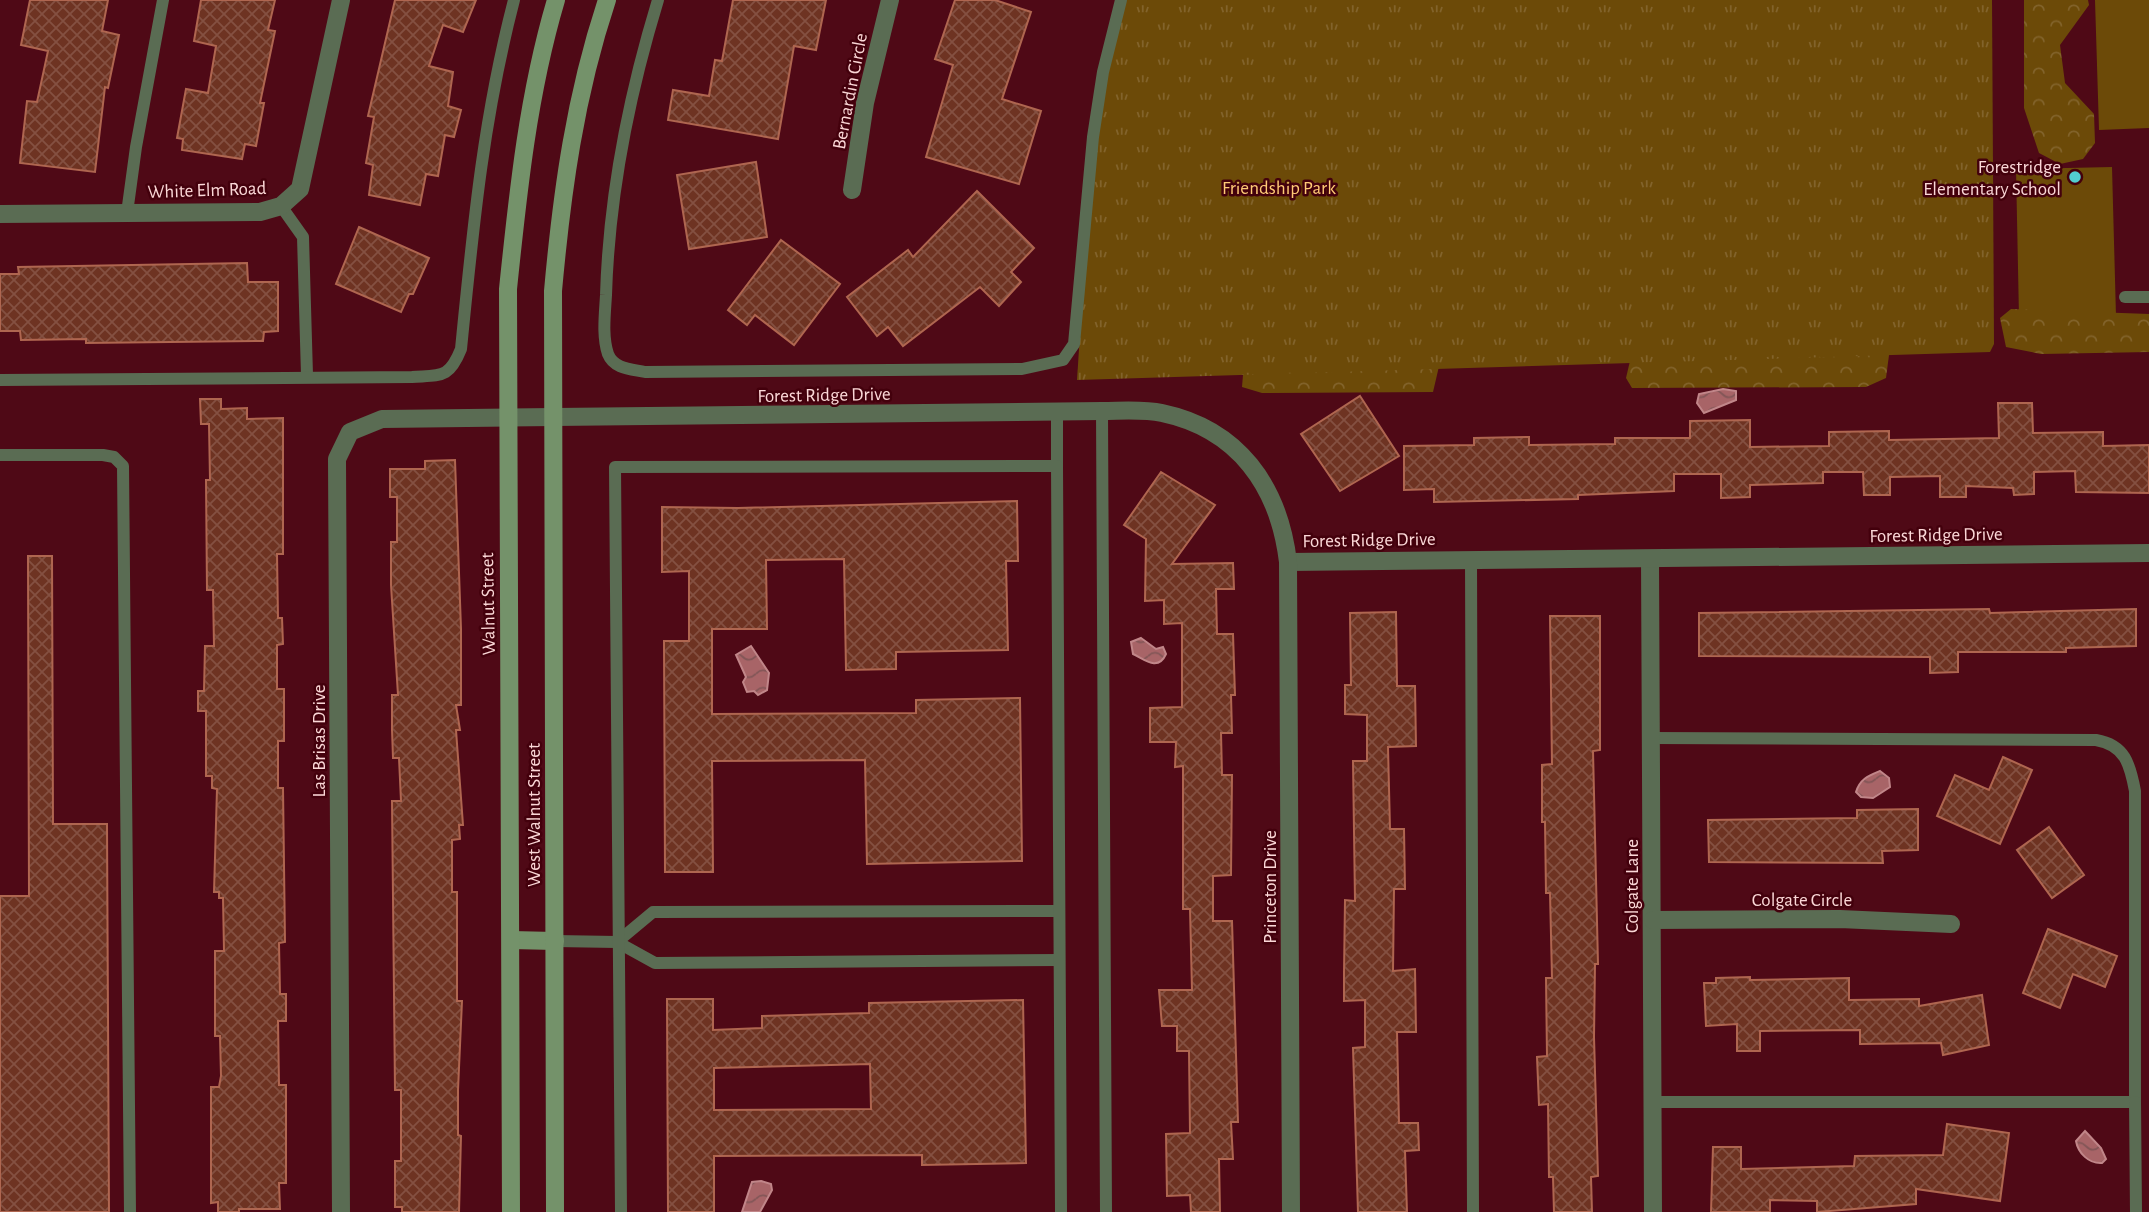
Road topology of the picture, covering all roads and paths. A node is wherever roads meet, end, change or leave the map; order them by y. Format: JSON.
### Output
{"nodes":[{"id":1,"x":163,"y":0,"type":"edge"},
{"id":2,"x":341,"y":0,"type":"edge"},
{"id":3,"x":514,"y":0,"type":"edge"},
{"id":4,"x":556,"y":0,"type":"edge"},
{"id":5,"x":607,"y":0,"type":"edge"},
{"id":6,"x":658,"y":0,"type":"edge"},
{"id":7,"x":890,"y":0,"type":"edge"},
{"id":8,"x":1121,"y":0,"type":"edge"},
{"id":9,"x":852,"y":190,"type":"dead end"},
{"id":10,"x":281,"y":206,"type":"junction"},
{"id":11,"x":0,"y":214,"type":"edge"},
{"id":12,"x":127,"y":214,"type":"junction"},
{"id":13,"x":2124,"y":297,"type":"dead end"},
{"id":14,"x":2149,"y":297,"type":"edge"},
{"id":15,"x":307,"y":375,"type":"junction"},
{"id":16,"x":0,"y":380,"type":"edge"},
{"id":17,"x":1057,"y":411,"type":"junction"},
{"id":18,"x":1102,"y":411,"type":"junction"},
{"id":19,"x":553,"y":418,"type":"junction"},
{"id":20,"x":506,"y":419,"type":"junction"},
{"id":21,"x":0,"y":455,"type":"edge"},
{"id":22,"x":1057,"y":466,"type":"junction"},
{"id":23,"x":2149,"y":553,"type":"edge"},
{"id":24,"x":1471,"y":558,"type":"junction"},
{"id":25,"x":1650,"y":559,"type":"junction"},
{"id":26,"x":1288,"y":562,"type":"junction"},
{"id":27,"x":1651,"y":738,"type":"junction"},
{"id":28,"x":1058,"y":911,"type":"junction"},
{"id":29,"x":1653,"y":920,"type":"junction"},
{"id":30,"x":1951,"y":924,"type":"dead end"},
{"id":31,"x":511,"y":940,"type":"junction"},
{"id":32,"x":555,"y":941,"type":"junction"},
{"id":33,"x":617,"y":942,"type":"junction"},
{"id":34,"x":1059,"y":960,"type":"junction"},
{"id":35,"x":1652,"y":1102,"type":"junction"},
{"id":36,"x":2135,"y":1102,"type":"junction"},
{"id":37,"x":130,"y":1212,"type":"edge"},
{"id":38,"x":341,"y":1212,"type":"edge"},
{"id":39,"x":511,"y":1212,"type":"edge"},
{"id":40,"x":555,"y":1212,"type":"edge"},
{"id":41,"x":621,"y":1212,"type":"edge"},
{"id":42,"x":1061,"y":1212,"type":"edge"},
{"id":43,"x":1106,"y":1212,"type":"edge"},
{"id":44,"x":1291,"y":1212,"type":"edge"},
{"id":45,"x":1473,"y":1212,"type":"edge"},
{"id":46,"x":1653,"y":1212,"type":"edge"},
{"id":47,"x":2136,"y":1212,"type":"edge"}],
"edges":[{"from":1,"to":12,"type":"lane"},
{"from":2,"to":10,"type":"street","name":"White Elm Road"},
{"from":3,"to":15,"type":"lane"},
{"from":4,"to":20,"type":"main road","name":"Walnut Street"},
{"from":5,"to":19,"type":"main road"},
{"from":6,"to":8,"type":"lane"},
{"from":7,"to":9,"type":"street","name":"Bernardin Circle"},
{"from":10,"to":12,"type":"street","name":"White Elm Road"},
{"from":10,"to":15,"type":"lane"},
{"from":11,"to":12,"type":"street","name":"White Elm Road"},
{"from":13,"to":14,"type":"lane"},
{"from":15,"to":16,"type":"lane"},
{"from":17,"to":18,"type":"street","name":"Forest Ridge Drive"},
{"from":17,"to":19,"type":"street","name":"Forest Ridge Drive"},
{"from":17,"to":22,"type":"lane"},
{"from":18,"to":26,"type":"street","name":"Forest Ridge Drive"},
{"from":18,"to":43,"type":"lane"},
{"from":19,"to":20,"type":"street","name":"Forest Ridge Drive"},
{"from":19,"to":32,"type":"main road","name":"West Walnut Street"},
{"from":20,"to":31,"type":"main road","name":"Walnut Street"},
{"from":20,"to":38,"type":"street","name":"Las Brisas Drive"},
{"from":21,"to":37,"type":"lane"},
{"from":22,"to":28,"type":"lane"},
{"from":22,"to":33,"type":"lane"},
{"from":23,"to":25,"type":"street","name":"Forest Ridge Drive"},
{"from":24,"to":25,"type":"street","name":"Forest Ridge Drive"},
{"from":24,"to":26,"type":"street","name":"Forest Ridge Drive"},
{"from":24,"to":45,"type":"lane"},
{"from":25,"to":27,"type":"street","name":"Colgate Lane"},
{"from":26,"to":44,"type":"street","name":"Princeton Drive"},
{"from":27,"to":29,"type":"street","name":"Colgate Lane"},
{"from":27,"to":36,"type":"lane"},
{"from":28,"to":33,"type":"lane"},
{"from":28,"to":34,"type":"lane"},
{"from":29,"to":30,"type":"street","name":"Colgate Circle"},
{"from":29,"to":35,"type":"street","name":"Colgate Lane"},
{"from":31,"to":32,"type":"main road"},
{"from":31,"to":39,"type":"main road","name":"Walnut Street"},
{"from":32,"to":33,"type":"lane"},
{"from":32,"to":40,"type":"main road","name":"West Walnut Street"},
{"from":33,"to":34,"type":"lane"},
{"from":33,"to":41,"type":"lane"},
{"from":34,"to":42,"type":"lane"},
{"from":35,"to":36,"type":"lane"},
{"from":35,"to":46,"type":"street","name":"Colgate Lane"},
{"from":36,"to":47,"type":"lane"}]}
